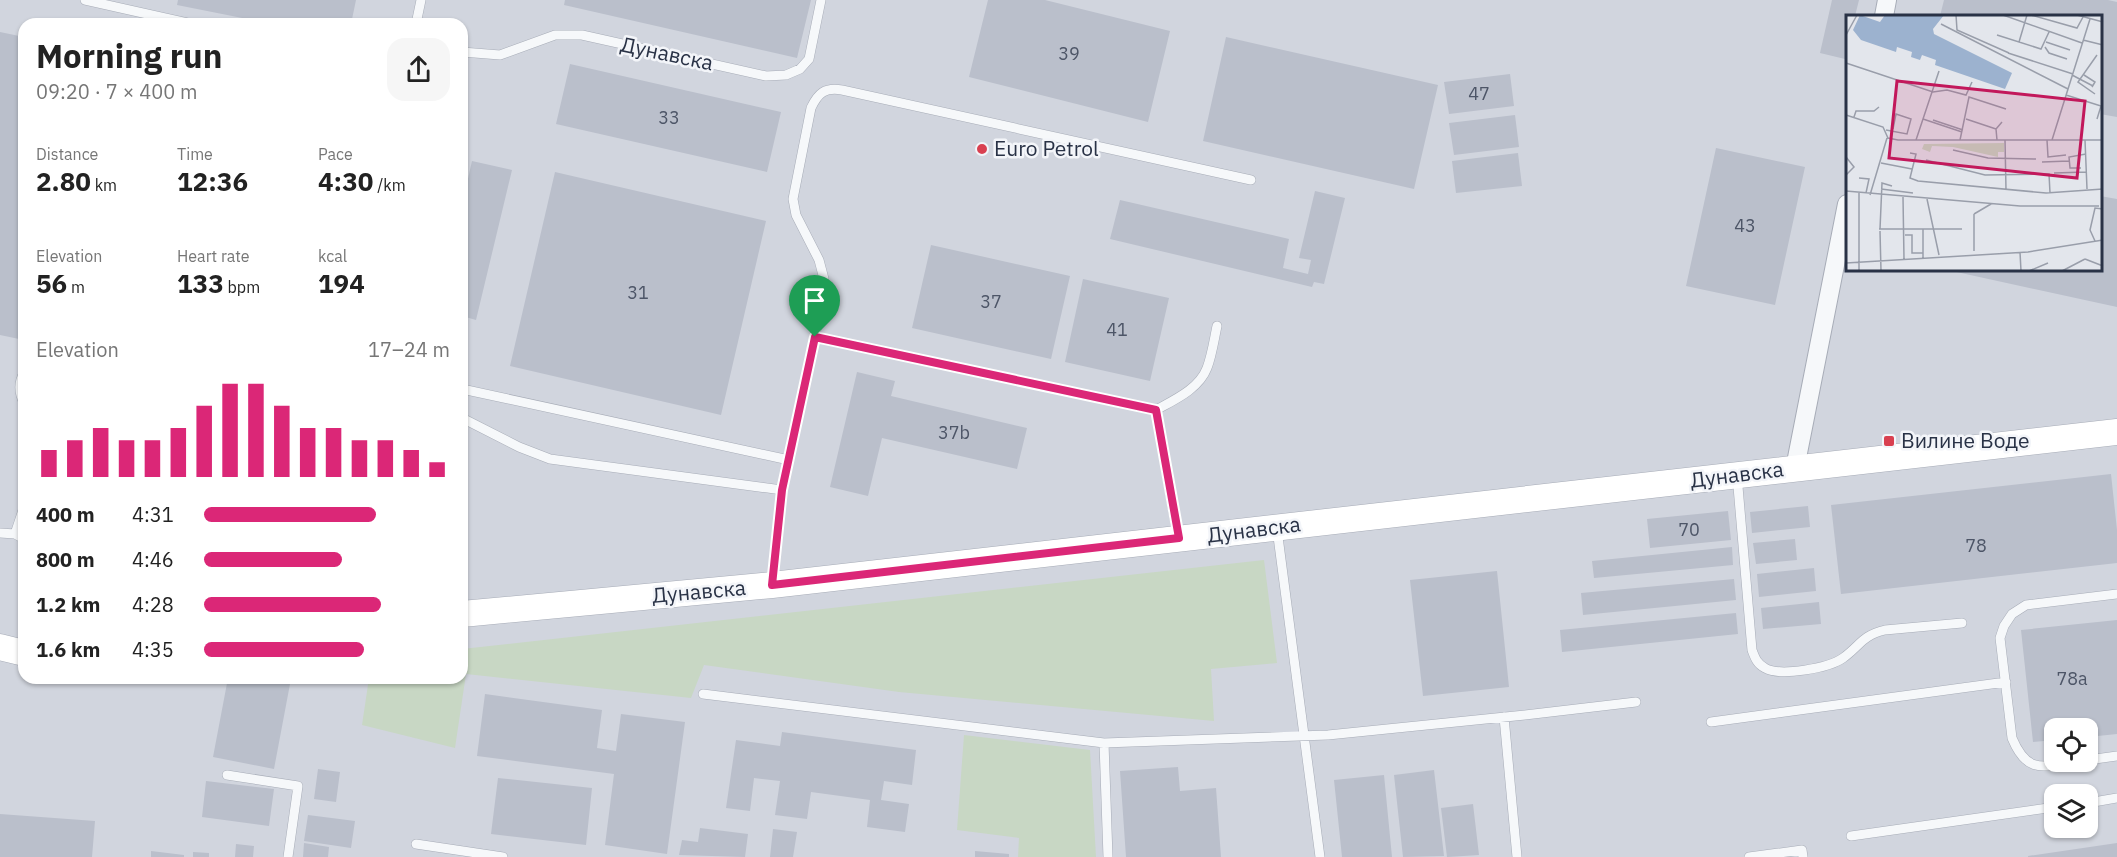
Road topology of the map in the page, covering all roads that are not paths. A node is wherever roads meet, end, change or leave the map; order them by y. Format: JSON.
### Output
{"nodes":[{"id":1,"x":85,"y":0,"type":"edge"},
{"id":2,"x":421,"y":0,"type":"edge"},
{"id":3,"x":821,"y":0,"type":"edge"},
{"id":4,"x":1887,"y":0,"type":"edge"},
{"id":5,"x":1884,"y":15,"type":"edge"},
{"id":6,"x":165,"y":18,"type":"edge"},
{"id":7,"x":417,"y":18,"type":"edge"},
{"id":8,"x":468,"y":52,"type":"edge"},
{"id":9,"x":1251,"y":180,"type":"dead end"},
{"id":10,"x":1846,"y":209,"type":"edge"},
{"id":11,"x":1217,"y":326,"type":"dead end"},
{"id":12,"x":815,"y":337,"type":"junction"},
{"id":13,"x":468,"y":390,"type":"edge"},
{"id":14,"x":1156,"y":410,"type":"junction"},
{"id":15,"x":468,"y":421,"type":"edge"},
{"id":16,"x":2117,"y":432,"type":"edge"},
{"id":17,"x":789,"y":460,"type":"junction"},
{"id":18,"x":1795,"y":468,"type":"junction"},
{"id":19,"x":1737,"y":475,"type":"junction"},
{"id":20,"x":782,"y":490,"type":"junction"},
{"id":21,"x":1277,"y":527,"type":"junction"},
{"id":22,"x":18,"y":528,"type":"edge"},
{"id":23,"x":0,"y":533,"type":"edge"},
{"id":24,"x":15,"y":534,"type":"junction"},
{"id":25,"x":18,"y":536,"type":"edge"},
{"id":26,"x":1179,"y":538,"type":"junction"},
{"id":27,"x":772,"y":585,"type":"junction"},
{"id":28,"x":2117,"y":594,"type":"edge"},
{"id":29,"x":468,"y":613,"type":"edge"},
{"id":30,"x":1962,"y":623,"type":"dead end"},
{"id":31,"x":0,"y":647,"type":"edge"},
{"id":32,"x":18,"y":651,"type":"edge"},
{"id":33,"x":2006,"y":682,"type":"junction"},
{"id":34,"x":703,"y":694,"type":"dead end"},
{"id":35,"x":1636,"y":702,"type":"dead end"},
{"id":36,"x":1504,"y":717,"type":"junction"},
{"id":37,"x":1711,"y":722,"type":"dead end"},
{"id":38,"x":1304,"y":736,"type":"junction"},
{"id":39,"x":1104,"y":743,"type":"junction"},
{"id":40,"x":2117,"y":756,"type":"edge"},
{"id":41,"x":2098,"y":759,"type":"edge"},
{"id":42,"x":2044,"y":766,"type":"edge"},
{"id":43,"x":227,"y":775,"type":"dead end"},
{"id":44,"x":299,"y":775,"type":"dead end"},
{"id":45,"x":298,"y":786,"type":"junction"},
{"id":46,"x":2117,"y":798,"type":"edge"},
{"id":47,"x":2098,"y":801,"type":"edge"},
{"id":48,"x":2044,"y":809,"type":"edge"},
{"id":49,"x":1851,"y":836,"type":"dead end"},
{"id":50,"x":416,"y":844,"type":"dead end"},
{"id":51,"x":288,"y":857,"type":"edge"},
{"id":52,"x":503,"y":857,"type":"edge"},
{"id":53,"x":1108,"y":857,"type":"edge"},
{"id":54,"x":1320,"y":857,"type":"edge"},
{"id":55,"x":1517,"y":857,"type":"edge"},
{"id":56,"x":1749,"y":857,"type":"edge"},
{"id":57,"x":1803,"y":857,"type":"edge"}],
"edges":[{"from":1,"to":6,"type":"lane"},
{"from":2,"to":7,"type":"lane"},
{"from":3,"to":8,"type":"lane","name":"Дунавска"},
{"from":4,"to":5,"type":"street"},
{"from":9,"to":12,"type":"lane"},
{"from":10,"to":18,"type":"street","name":"Дунавска"},
{"from":11,"to":14,"type":"lane"},
{"from":12,"to":14,"type":"lane"},
{"from":12,"to":17,"type":"lane"},
{"from":13,"to":17,"type":"lane"},
{"from":14,"to":26,"type":"lane"},
{"from":15,"to":20,"type":"lane"},
{"from":16,"to":18,"type":"main road","name":"Дунавска"},
{"from":17,"to":20,"type":"lane"},
{"from":18,"to":19,"type":"main road","name":"Дунавска"},
{"from":19,"to":21,"type":"main road","name":"Дунавска"},
{"from":19,"to":30,"type":"lane"},
{"from":20,"to":27,"type":"lane"},
{"from":21,"to":26,"type":"main road","name":"Дунавска"},
{"from":21,"to":38,"type":"lane"},
{"from":22,"to":24,"type":"lane"},
{"from":23,"to":24,"type":"lane"},
{"from":24,"to":25,"type":"lane"},
{"from":26,"to":27,"type":"main road","name":"Дунавска"},
{"from":27,"to":29,"type":"main road","name":"Дунавска"},
{"from":28,"to":33,"type":"lane"},
{"from":31,"to":32,"type":"main road"},
{"from":33,"to":37,"type":"lane"},
{"from":33,"to":42,"type":"lane"},
{"from":34,"to":39,"type":"lane"},
{"from":35,"to":36,"type":"lane"},
{"from":36,"to":38,"type":"lane"},
{"from":36,"to":55,"type":"lane"},
{"from":38,"to":39,"type":"lane"},
{"from":38,"to":54,"type":"lane"},
{"from":39,"to":53,"type":"lane"},
{"from":40,"to":41,"type":"lane"},
{"from":43,"to":45,"type":"lane"},
{"from":44,"to":45,"type":"lane"},
{"from":45,"to":51,"type":"lane"},
{"from":46,"to":47,"type":"lane"},
{"from":48,"to":49,"type":"lane"},
{"from":50,"to":52,"type":"lane"},
{"from":56,"to":57,"type":"lane"}]}
